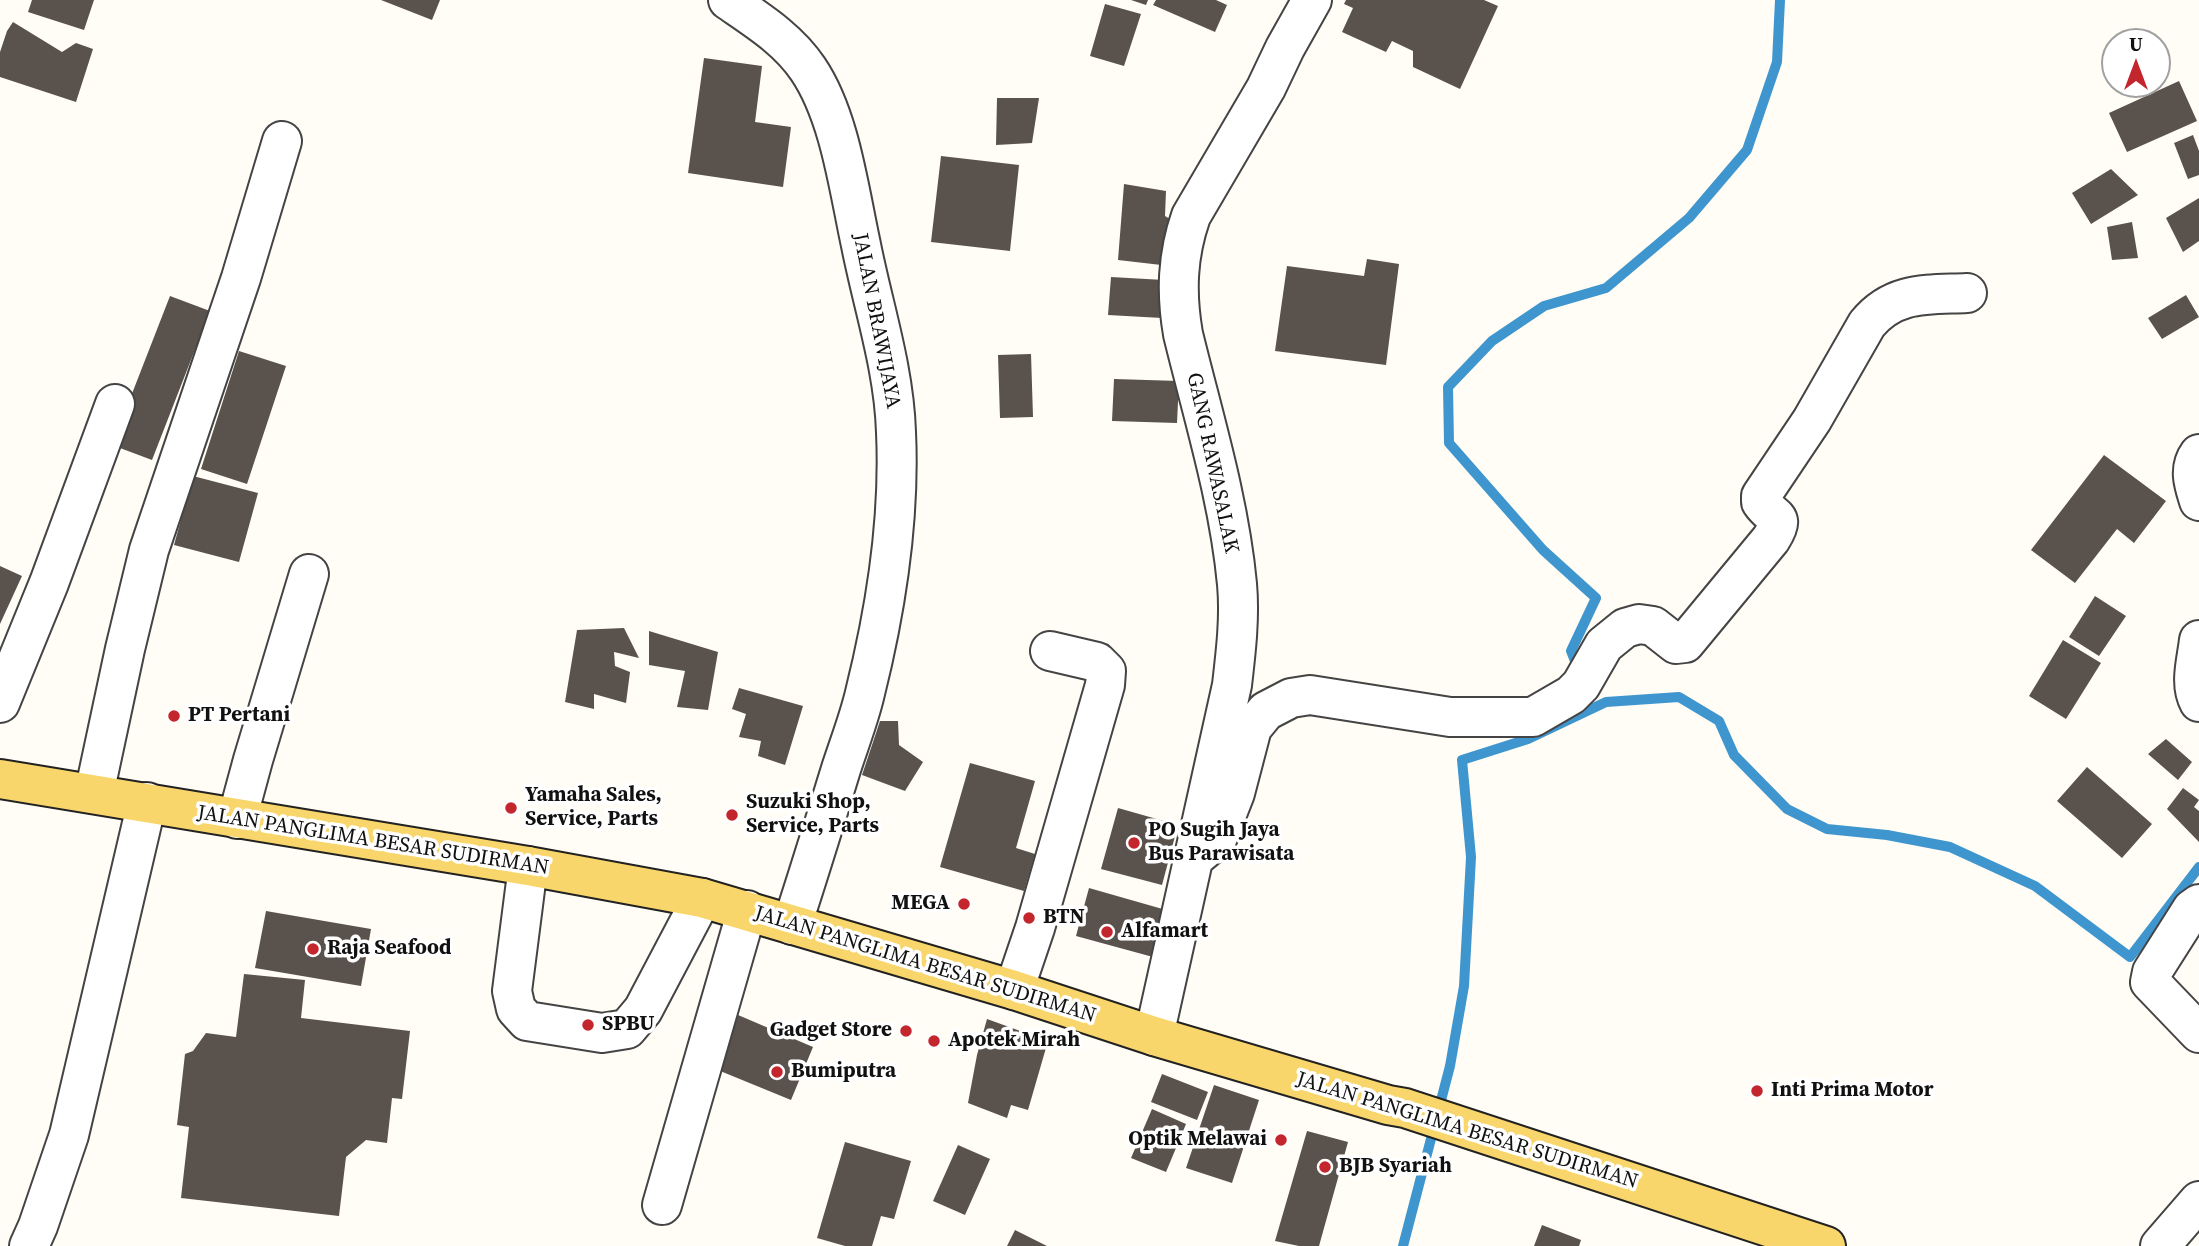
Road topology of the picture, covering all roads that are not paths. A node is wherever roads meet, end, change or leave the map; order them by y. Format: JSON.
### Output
{"nodes":[{"id":1,"x":728,"y":0,"type":"edge"},
{"id":2,"x":1312,"y":0,"type":"edge"},
{"id":3,"x":282,"y":141,"type":"dead end"},
{"id":4,"x":1967,"y":293,"type":"dead end"},
{"id":5,"x":115,"y":404,"type":"dead end"},
{"id":6,"x":2199,"y":454,"type":"edge"},
{"id":7,"x":2199,"y":501,"type":"edge"},
{"id":8,"x":309,"y":574,"type":"dead end"},
{"id":9,"x":2199,"y":640,"type":"edge"},
{"id":10,"x":1050,"y":651,"type":"dead end"},
{"id":11,"x":2199,"y":702,"type":"edge"},
{"id":12,"x":0,"y":703,"type":"edge"},
{"id":13,"x":0,"y":779,"type":"edge"},
{"id":14,"x":94,"y":794,"type":"junction"},
{"id":15,"x":147,"y":803,"type":"junction"},
{"id":16,"x":237,"y":819,"type":"junction"},
{"id":17,"x":1193,"y":859,"type":"junction"},
{"id":18,"x":528,"y":866,"type":"junction"},
{"id":19,"x":702,"y":898,"type":"junction"},
{"id":20,"x":2199,"y":904,"type":"edge"},
{"id":21,"x":747,"y":910,"type":"junction"},
{"id":22,"x":792,"y":925,"type":"junction"},
{"id":23,"x":1014,"y":990,"type":"junction"},
{"id":24,"x":2199,"y":1033,"type":"edge"},
{"id":25,"x":1154,"y":1036,"type":"junction"},
{"id":26,"x":2199,"y":1201,"type":"edge"},
{"id":27,"x":662,"y":1205,"type":"dead end"},
{"id":28,"x":29,"y":1246,"type":"edge"},
{"id":29,"x":1826,"y":1246,"type":"edge"},
{"id":30,"x":2160,"y":1246,"type":"edge"}],
"edges":[{"from":1,"to":22,"type":"street","name":"JALAN BRAWIJAYA"},
{"from":2,"to":17,"type":"street","name":"GANG RAWASALAK"},
{"from":3,"to":14,"type":"street"},
{"from":4,"to":17,"type":"street"},
{"from":5,"to":12,"type":"street"},
{"from":6,"to":7,"type":"street"},
{"from":8,"to":16,"type":"street"},
{"from":9,"to":11,"type":"street"},
{"from":10,"to":23,"type":"street"},
{"from":13,"to":14,"type":"main road","name":"JALAN PANGLIMA BESAR SUDIRMAN"},
{"from":14,"to":15,"type":"main road","name":"JALAN PANGLIMA BESAR SUDIRMAN"},
{"from":15,"to":16,"type":"main road","name":"JALAN PANGLIMA BESAR SUDIRMAN"},
{"from":15,"to":28,"type":"street"},
{"from":16,"to":18,"type":"main road","name":"JALAN PANGLIMA BESAR SUDIRMAN"},
{"from":17,"to":25,"type":"street","name":"GANG RAWASALAK"},
{"from":18,"to":19,"type":"main road","name":"JALAN PANGLIMA BESAR SUDIRMAN"},
{"from":18,"to":19,"type":"street"},
{"from":19,"to":21,"type":"main road","name":"JALAN PANGLIMA BESAR SUDIRMAN"},
{"from":20,"to":24,"type":"street"},
{"from":21,"to":22,"type":"main road","name":"JALAN PANGLIMA BESAR SUDIRMAN"},
{"from":21,"to":27,"type":"street"},
{"from":22,"to":23,"type":"main road","name":"JALAN PANGLIMA BESAR SUDIRMAN"},
{"from":23,"to":25,"type":"main road","name":"JALAN PANGLIMA BESAR SUDIRMAN"},
{"from":25,"to":29,"type":"main road","name":"JALAN PANGLIMA BESAR SUDIRMAN"},
{"from":26,"to":30,"type":"street"}]}
